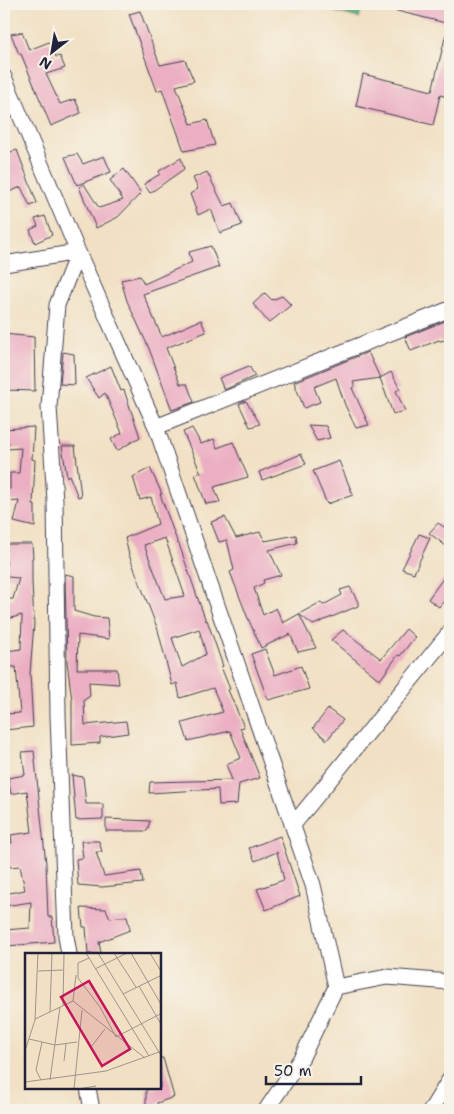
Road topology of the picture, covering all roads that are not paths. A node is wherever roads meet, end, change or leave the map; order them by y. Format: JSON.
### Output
{"nodes":[{"id":1,"x":4,"y":77,"type":"edge"},
{"id":2,"x":78,"y":252,"type":"junction"},
{"id":3,"x":4,"y":264,"type":"edge"},
{"id":4,"x":450,"y":309,"type":"edge"},
{"id":5,"x":156,"y":427,"type":"junction"},
{"id":6,"x":450,"y":632,"type":"edge"},
{"id":7,"x":293,"y":825,"type":"junction"},
{"id":8,"x":69,"y":953,"type":"edge"},
{"id":9,"x":450,"y":982,"type":"edge"},
{"id":10,"x":336,"y":988,"type":"junction"},
{"id":11,"x":450,"y":1079,"type":"edge"},
{"id":12,"x":88,"y":1089,"type":"edge"},
{"id":13,"x":92,"y":1110,"type":"edge"},
{"id":14,"x":266,"y":1110,"type":"edge"},
{"id":15,"x":431,"y":1110,"type":"edge"}],
"edges":[{"from":1,"to":2,"type":"street"},
{"from":2,"to":3,"type":"street"},
{"from":2,"to":5,"type":"street"},
{"from":2,"to":8,"type":"street"},
{"from":4,"to":5,"type":"street"},
{"from":5,"to":7,"type":"street"},
{"from":6,"to":7,"type":"street"},
{"from":7,"to":10,"type":"street"},
{"from":9,"to":10,"type":"street"},
{"from":10,"to":14,"type":"street"},
{"from":11,"to":15,"type":"street"},
{"from":12,"to":13,"type":"street"}]}
